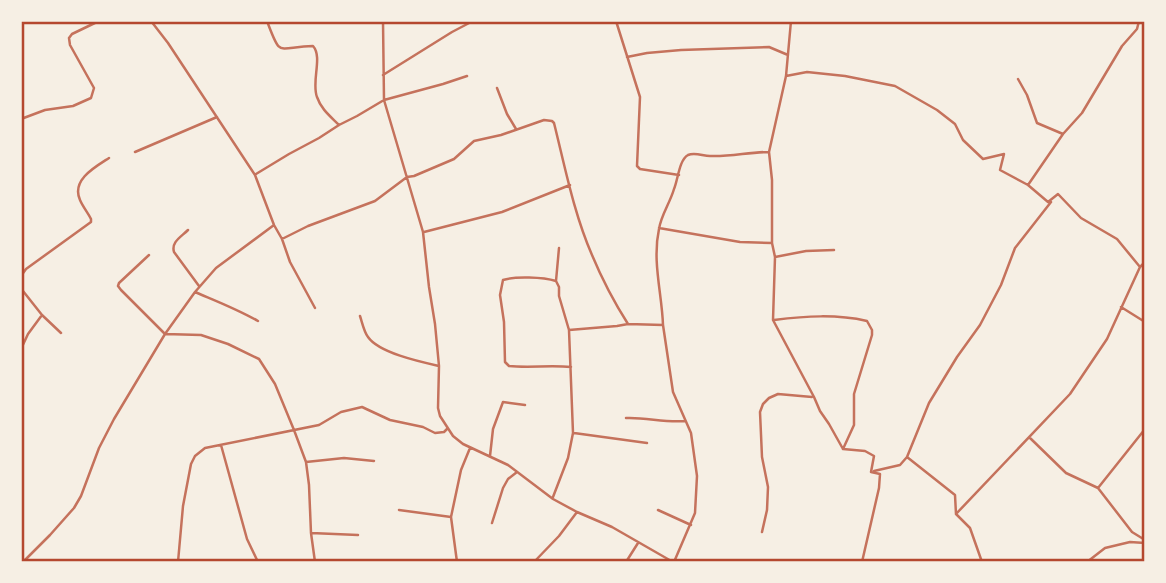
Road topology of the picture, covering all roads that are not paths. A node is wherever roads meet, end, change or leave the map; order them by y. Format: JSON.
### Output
{"nodes":[{"id":1,"x":99,"y":21,"type":"edge"},
{"id":2,"x":151,"y":21,"type":"edge"},
{"id":3,"x":267,"y":21,"type":"edge"},
{"id":4,"x":383,"y":21,"type":"edge"},
{"id":5,"x":473,"y":21,"type":"edge"},
{"id":6,"x":616,"y":21,"type":"edge"},
{"id":7,"x":791,"y":21,"type":"edge"},
{"id":8,"x":1139,"y":21,"type":"edge"},
{"id":9,"x":788,"y":55,"type":"junction"},
{"id":10,"x":627,"y":57,"type":"junction"},
{"id":11,"x":383,"y":75,"type":"junction"},
{"id":12,"x":467,"y":76,"type":"dead end"},
{"id":13,"x":786,"y":76,"type":"junction"},
{"id":14,"x":1018,"y":79,"type":"dead end"},
{"id":15,"x":497,"y":88,"type":"dead end"},
{"id":16,"x":384,"y":100,"type":"junction"},
{"id":17,"x":218,"y":117,"type":"junction"},
{"id":18,"x":21,"y":119,"type":"edge"},
{"id":19,"x":339,"y":125,"type":"junction"},
{"id":20,"x":516,"y":130,"type":"junction"},
{"id":21,"x":1063,"y":134,"type":"junction"},
{"id":22,"x":135,"y":152,"type":"dead end"},
{"id":23,"x":769,"y":152,"type":"junction"},
{"id":24,"x":109,"y":158,"type":"dead end"},
{"id":25,"x":678,"y":174,"type":"junction"},
{"id":26,"x":255,"y":175,"type":"junction"},
{"id":27,"x":407,"y":177,"type":"junction"},
{"id":28,"x":1028,"y":184,"type":"junction"},
{"id":29,"x":570,"y":185,"type":"junction"},
{"id":30,"x":1058,"y":194,"type":"junction"},
{"id":31,"x":274,"y":225,"type":"junction"},
{"id":32,"x":659,"y":228,"type":"junction"},
{"id":33,"x":188,"y":230,"type":"dead end"},
{"id":34,"x":423,"y":232,"type":"junction"},
{"id":35,"x":282,"y":239,"type":"junction"},
{"id":36,"x":772,"y":243,"type":"junction"},
{"id":37,"x":559,"y":248,"type":"dead end"},
{"id":38,"x":834,"y":250,"type":"dead end"},
{"id":39,"x":149,"y":254,"type":"dead end"},
{"id":40,"x":775,"y":257,"type":"junction"},
{"id":41,"x":1145,"y":262,"type":"edge"},
{"id":42,"x":1140,"y":267,"type":"junction"},
{"id":43,"x":21,"y":276,"type":"edge"},
{"id":44,"x":556,"y":281,"type":"junction"},
{"id":45,"x":21,"y":286,"type":"edge"},
{"id":46,"x":199,"y":287,"type":"junction"},
{"id":47,"x":195,"y":292,"type":"junction"},
{"id":48,"x":1121,"y":306,"type":"junction"},
{"id":49,"x":315,"y":308,"type":"dead end"},
{"id":50,"x":42,"y":315,"type":"junction"},
{"id":51,"x":360,"y":316,"type":"dead end"},
{"id":52,"x":773,"y":320,"type":"junction"},
{"id":53,"x":258,"y":321,"type":"dead end"},
{"id":54,"x":1145,"y":322,"type":"edge"},
{"id":55,"x":628,"y":324,"type":"junction"},
{"id":56,"x":663,"y":325,"type":"junction"},
{"id":57,"x":569,"y":330,"type":"junction"},
{"id":58,"x":61,"y":333,"type":"dead end"},
{"id":59,"x":165,"y":334,"type":"junction"},
{"id":60,"x":21,"y":349,"type":"edge"},
{"id":61,"x":439,"y":366,"type":"junction"},
{"id":62,"x":571,"y":367,"type":"junction"},
{"id":63,"x":814,"y":397,"type":"junction"},
{"id":64,"x":524,"y":405,"type":"dead end"},
{"id":65,"x":626,"y":418,"type":"dead end"},
{"id":66,"x":685,"y":421,"type":"junction"},
{"id":67,"x":447,"y":429,"type":"junction"},
{"id":68,"x":1145,"y":429,"type":"edge"},
{"id":69,"x":294,"y":430,"type":"junction"},
{"id":70,"x":573,"y":433,"type":"junction"},
{"id":71,"x":1029,"y":437,"type":"junction"},
{"id":72,"x":647,"y":443,"type":"dead end"},
{"id":73,"x":221,"y":444,"type":"junction"},
{"id":74,"x":470,"y":448,"type":"junction"},
{"id":75,"x":843,"y":449,"type":"junction"},
{"id":76,"x":490,"y":456,"type":"junction"},
{"id":77,"x":908,"y":457,"type":"junction"},
{"id":78,"x":374,"y":461,"type":"dead end"},
{"id":79,"x":306,"y":462,"type":"junction"},
{"id":80,"x":517,"y":472,"type":"junction"},
{"id":81,"x":871,"y":472,"type":"junction"},
{"id":82,"x":1098,"y":488,"type":"junction"},
{"id":83,"x":552,"y":499,"type":"junction"},
{"id":84,"x":399,"y":510,"type":"dead end"},
{"id":85,"x":658,"y":510,"type":"dead end"},
{"id":86,"x":577,"y":512,"type":"junction"},
{"id":87,"x":956,"y":514,"type":"junction"},
{"id":88,"x":450,"y":517,"type":"junction"},
{"id":89,"x":492,"y":523,"type":"dead end"},
{"id":90,"x":691,"y":525,"type":"junction"},
{"id":91,"x":762,"y":532,"type":"dead end"},
{"id":92,"x":311,"y":533,"type":"junction"},
{"id":93,"x":358,"y":535,"type":"dead end"},
{"id":94,"x":1145,"y":541,"type":"edge"},
{"id":95,"x":638,"y":543,"type":"junction"},
{"id":96,"x":23,"y":562,"type":"edge"},
{"id":97,"x":178,"y":562,"type":"edge"},
{"id":98,"x":258,"y":562,"type":"edge"},
{"id":99,"x":316,"y":562,"type":"edge"},
{"id":100,"x":457,"y":562,"type":"edge"},
{"id":101,"x":534,"y":562,"type":"edge"},
{"id":102,"x":626,"y":562,"type":"edge"},
{"id":103,"x":674,"y":562,"type":"edge"},
{"id":104,"x":862,"y":562,"type":"edge"},
{"id":105,"x":982,"y":562,"type":"edge"},
{"id":106,"x":1087,"y":562,"type":"edge"}],
"edges":[{"from":1,"to":18,"type":"street"},
{"from":2,"to":17,"type":"street"},
{"from":3,"to":19,"type":"street"},
{"from":4,"to":11,"type":"street"},
{"from":5,"to":11,"type":"street"},
{"from":6,"to":10,"type":"street"},
{"from":7,"to":9,"type":"street"},
{"from":8,"to":21,"type":"street"},
{"from":9,"to":10,"type":"street"},
{"from":9,"to":13,"type":"street"},
{"from":10,"to":25,"type":"street"},
{"from":11,"to":16,"type":"street"},
{"from":12,"to":16,"type":"street"},
{"from":13,"to":23,"type":"street"},
{"from":13,"to":28,"type":"street"},
{"from":14,"to":21,"type":"street"},
{"from":15,"to":20,"type":"street"},
{"from":16,"to":19,"type":"street"},
{"from":16,"to":27,"type":"street"},
{"from":17,"to":22,"type":"street"},
{"from":17,"to":26,"type":"street"},
{"from":19,"to":26,"type":"street"},
{"from":20,"to":27,"type":"street"},
{"from":20,"to":29,"type":"street"},
{"from":21,"to":28,"type":"street"},
{"from":23,"to":25,"type":"street"},
{"from":23,"to":36,"type":"street"},
{"from":24,"to":43,"type":"street"},
{"from":25,"to":32,"type":"street"},
{"from":26,"to":31,"type":"street"},
{"from":27,"to":34,"type":"street"},
{"from":27,"to":35,"type":"street"},
{"from":28,"to":30,"type":"street"},
{"from":29,"to":34,"type":"street"},
{"from":29,"to":55,"type":"street"},
{"from":30,"to":42,"type":"street"},
{"from":30,"to":77,"type":"street"},
{"from":31,"to":35,"type":"street"},
{"from":31,"to":46,"type":"street"},
{"from":32,"to":36,"type":"street"},
{"from":32,"to":56,"type":"street"},
{"from":33,"to":46,"type":"street"},
{"from":34,"to":61,"type":"street"},
{"from":35,"to":49,"type":"street"},
{"from":36,"to":40,"type":"street"},
{"from":37,"to":44,"type":"street"},
{"from":38,"to":40,"type":"street"},
{"from":39,"to":59,"type":"street"},
{"from":40,"to":52,"type":"street"},
{"from":41,"to":42,"type":"street"},
{"from":42,"to":48,"type":"street"},
{"from":44,"to":57,"type":"street"},
{"from":44,"to":62,"type":"street"},
{"from":45,"to":50,"type":"street"},
{"from":46,"to":47,"type":"street"},
{"from":47,"to":53,"type":"street"},
{"from":47,"to":59,"type":"street"},
{"from":48,"to":54,"type":"street"},
{"from":48,"to":71,"type":"street"},
{"from":50,"to":58,"type":"street"},
{"from":50,"to":60,"type":"street"},
{"from":51,"to":61,"type":"street"},
{"from":52,"to":63,"type":"street"},
{"from":52,"to":75,"type":"street"},
{"from":55,"to":56,"type":"street"},
{"from":55,"to":57,"type":"street"},
{"from":56,"to":66,"type":"street"},
{"from":57,"to":62,"type":"street"},
{"from":59,"to":69,"type":"street"},
{"from":59,"to":96,"type":"street"},
{"from":61,"to":67,"type":"street"},
{"from":62,"to":70,"type":"street"},
{"from":63,"to":75,"type":"street"},
{"from":63,"to":91,"type":"street"},
{"from":64,"to":76,"type":"street"},
{"from":65,"to":66,"type":"street"},
{"from":66,"to":90,"type":"street"},
{"from":67,"to":69,"type":"street"},
{"from":67,"to":74,"type":"street"},
{"from":68,"to":82,"type":"street"},
{"from":69,"to":73,"type":"street"},
{"from":69,"to":79,"type":"street"},
{"from":70,"to":72,"type":"street"},
{"from":70,"to":83,"type":"street"},
{"from":71,"to":82,"type":"street"},
{"from":71,"to":87,"type":"street"},
{"from":73,"to":97,"type":"street"},
{"from":73,"to":98,"type":"street"},
{"from":74,"to":76,"type":"street"},
{"from":74,"to":88,"type":"street"},
{"from":75,"to":81,"type":"street"},
{"from":76,"to":80,"type":"street"},
{"from":77,"to":81,"type":"street"},
{"from":77,"to":87,"type":"street"},
{"from":78,"to":79,"type":"street"},
{"from":79,"to":92,"type":"street"},
{"from":80,"to":83,"type":"street"},
{"from":80,"to":89,"type":"street"},
{"from":81,"to":104,"type":"street"},
{"from":82,"to":94,"type":"street"},
{"from":83,"to":86,"type":"street"},
{"from":84,"to":88,"type":"street"},
{"from":85,"to":90,"type":"street"},
{"from":86,"to":95,"type":"street"},
{"from":86,"to":101,"type":"street"},
{"from":87,"to":105,"type":"street"},
{"from":88,"to":100,"type":"street"},
{"from":90,"to":103,"type":"street"},
{"from":92,"to":93,"type":"street"},
{"from":92,"to":99,"type":"street"},
{"from":94,"to":106,"type":"street"},
{"from":95,"to":102,"type":"street"},
{"from":95,"to":103,"type":"street"}]}
